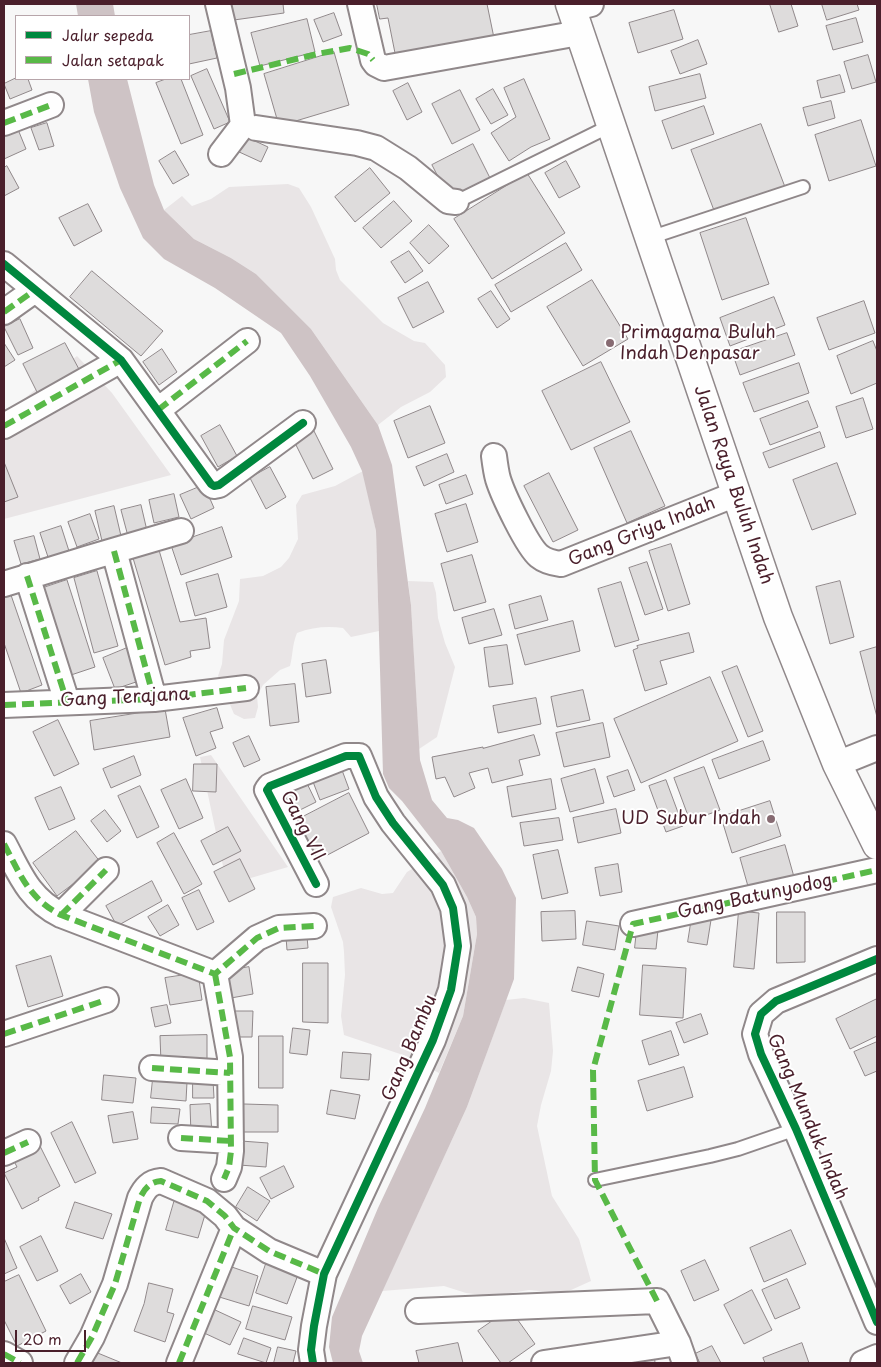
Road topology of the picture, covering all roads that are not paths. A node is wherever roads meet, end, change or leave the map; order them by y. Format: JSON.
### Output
{"nodes":[{"id":1,"x":218,"y":4,"type":"edge"},
{"id":2,"x":360,"y":4,"type":"edge"},
{"id":3,"x":578,"y":12,"type":"edge"},
{"id":4,"x":51,"y":105,"type":"dead end"},
{"id":5,"x":4,"y":123,"type":"edge"},
{"id":6,"x":610,"y":126,"type":"junction"},
{"id":7,"x":256,"y":128,"type":"dead end"},
{"id":8,"x":221,"y":154,"type":"dead end"},
{"id":9,"x":803,"y":187,"type":"dead end"},
{"id":10,"x":456,"y":202,"type":"joint"},
{"id":11,"x":648,"y":238,"type":"junction"},
{"id":12,"x":4,"y":264,"type":"edge"},
{"id":13,"x":35,"y":290,"type":"junction"},
{"id":14,"x":4,"y":312,"type":"edge"},
{"id":15,"x":247,"y":341,"type":"dead end"},
{"id":16,"x":122,"y":360,"type":"junction"},
{"id":17,"x":158,"y":410,"type":"junction"},
{"id":18,"x":303,"y":423,"type":"dead end"},
{"id":19,"x":4,"y":426,"type":"edge"},
{"id":20,"x":494,"y":456,"type":"dead end"},
{"id":21,"x":736,"y":494,"type":"junction"},
{"id":22,"x":181,"y":531,"type":"dead end"},
{"id":23,"x":114,"y":550,"type":"junction"},
{"id":24,"x":28,"y":576,"type":"junction"},
{"id":25,"x":4,"y":584,"type":"edge"},
{"id":26,"x":246,"y":688,"type":"dead end"},
{"id":27,"x":154,"y":699,"type":"junction"},
{"id":28,"x":67,"y":702,"type":"junction"},
{"id":29,"x":4,"y":705,"type":"edge"},
{"id":30,"x":877,"y":748,"type":"edge"},
{"id":31,"x":358,"y":756,"type":"joint"},
{"id":32,"x":837,"y":764,"type":"junction"},
{"id":33,"x":4,"y":844,"type":"edge"},
{"id":34,"x":877,"y":845,"type":"edge"},
{"id":35,"x":106,"y":870,"type":"dead end"},
{"id":36,"x":877,"y":870,"type":"edge"},
{"id":37,"x":316,"y":884,"type":"dead end"},
{"id":38,"x":61,"y":914,"type":"junction"},
{"id":39,"x":633,"y":924,"type":"dead end"},
{"id":40,"x":314,"y":926,"type":"dead end"},
{"id":41,"x":877,"y":959,"type":"edge"},
{"id":42,"x":215,"y":974,"type":"junction"},
{"id":43,"x":106,"y":1000,"type":"dead end"},
{"id":44,"x":4,"y":1034,"type":"edge"},
{"id":45,"x":152,"y":1068,"type":"dead end"},
{"id":46,"x":230,"y":1074,"type":"junction"},
{"id":47,"x":796,"y":1129,"type":"junction"},
{"id":48,"x":181,"y":1138,"type":"dead end"},
{"id":49,"x":231,"y":1141,"type":"junction"},
{"id":50,"x":28,"y":1142,"type":"dead end"},
{"id":51,"x":4,"y":1153,"type":"edge"},
{"id":52,"x":224,"y":1179,"type":"dead end"},
{"id":53,"x":595,"y":1180,"type":"dead end"},
{"id":54,"x":234,"y":1228,"type":"junction"},
{"id":55,"x":324,"y":1274,"type":"junction"},
{"id":56,"x":418,"y":1311,"type":"dead end"},
{"id":57,"x":877,"y":1322,"type":"edge"},
{"id":58,"x":682,"y":1353,"type":"edge"},
{"id":59,"x":4,"y":1354,"type":"edge"},
{"id":60,"x":877,"y":1358,"type":"edge"},
{"id":61,"x":20,"y":1363,"type":"edge"},
{"id":62,"x":77,"y":1363,"type":"edge"},
{"id":63,"x":179,"y":1363,"type":"edge"},
{"id":64,"x":313,"y":1363,"type":"edge"},
{"id":65,"x":544,"y":1363,"type":"edge"},
{"id":66,"x":864,"y":1363,"type":"edge"}],
"edges":[{"from":1,"to":8,"type":"street"},
{"from":2,"to":3,"type":"street"},
{"from":3,"to":6,"type":"highway","name":"Jalan Raya Buluh Indah"},
{"from":4,"to":5,"type":"street"},
{"from":6,"to":10,"type":"lane"},
{"from":6,"to":11,"type":"highway","name":"Jalan Raya Buluh Indah"},
{"from":7,"to":10,"type":"street"},
{"from":9,"to":11,"type":"lane"},
{"from":11,"to":21,"type":"highway","name":"Jalan Raya Buluh Indah"},
{"from":12,"to":13,"type":"street"},
{"from":13,"to":14,"type":"street"},
{"from":13,"to":16,"type":"street"},
{"from":15,"to":17,"type":"street"},
{"from":16,"to":17,"type":"street"},
{"from":16,"to":19,"type":"street"},
{"from":17,"to":18,"type":"street"},
{"from":20,"to":21,"type":"street","name":"Gang Griya Indah"},
{"from":21,"to":32,"type":"highway","name":"Jalan Raya Buluh Indah"},
{"from":22,"to":23,"type":"street"},
{"from":23,"to":24,"type":"street"},
{"from":23,"to":27,"type":"street"},
{"from":24,"to":25,"type":"street"},
{"from":24,"to":28,"type":"street"},
{"from":26,"to":27,"type":"street","name":"Gang Terajana"},
{"from":27,"to":28,"type":"street","name":"Gang Terajana"},
{"from":28,"to":29,"type":"street","name":"Gang Terajana"},
{"from":30,"to":32,"type":"street"},
{"from":31,"to":37,"type":"street","name":"Gang VII"},
{"from":31,"to":55,"type":"street","name":"Gang Bambu"},
{"from":32,"to":34,"type":"highway","name":"Jalan Raya Buluh Indah"},
{"from":33,"to":38,"type":"street"},
{"from":35,"to":38,"type":"street"},
{"from":36,"to":39,"type":"street","name":"Gang Batunyodog"},
{"from":38,"to":42,"type":"street"},
{"from":40,"to":42,"type":"street"},
{"from":41,"to":47,"type":"street","name":"Gang Munduk Indah"},
{"from":42,"to":46,"type":"street"},
{"from":43,"to":44,"type":"street"},
{"from":45,"to":46,"type":"street"},
{"from":46,"to":49,"type":"street"},
{"from":47,"to":53,"type":"lane"},
{"from":47,"to":57,"type":"street","name":"Gang Munduk Indah"},
{"from":48,"to":49,"type":"street"},
{"from":49,"to":52,"type":"street"},
{"from":50,"to":51,"type":"street"},
{"from":54,"to":55,"type":"street"},
{"from":54,"to":62,"type":"street"},
{"from":54,"to":63,"type":"street"},
{"from":55,"to":64,"type":"street","name":"Gang Bambu"},
{"from":56,"to":58,"type":"street"},
{"from":58,"to":65,"type":"street"},
{"from":59,"to":61,"type":"street"},
{"from":60,"to":66,"type":"street"}]}
